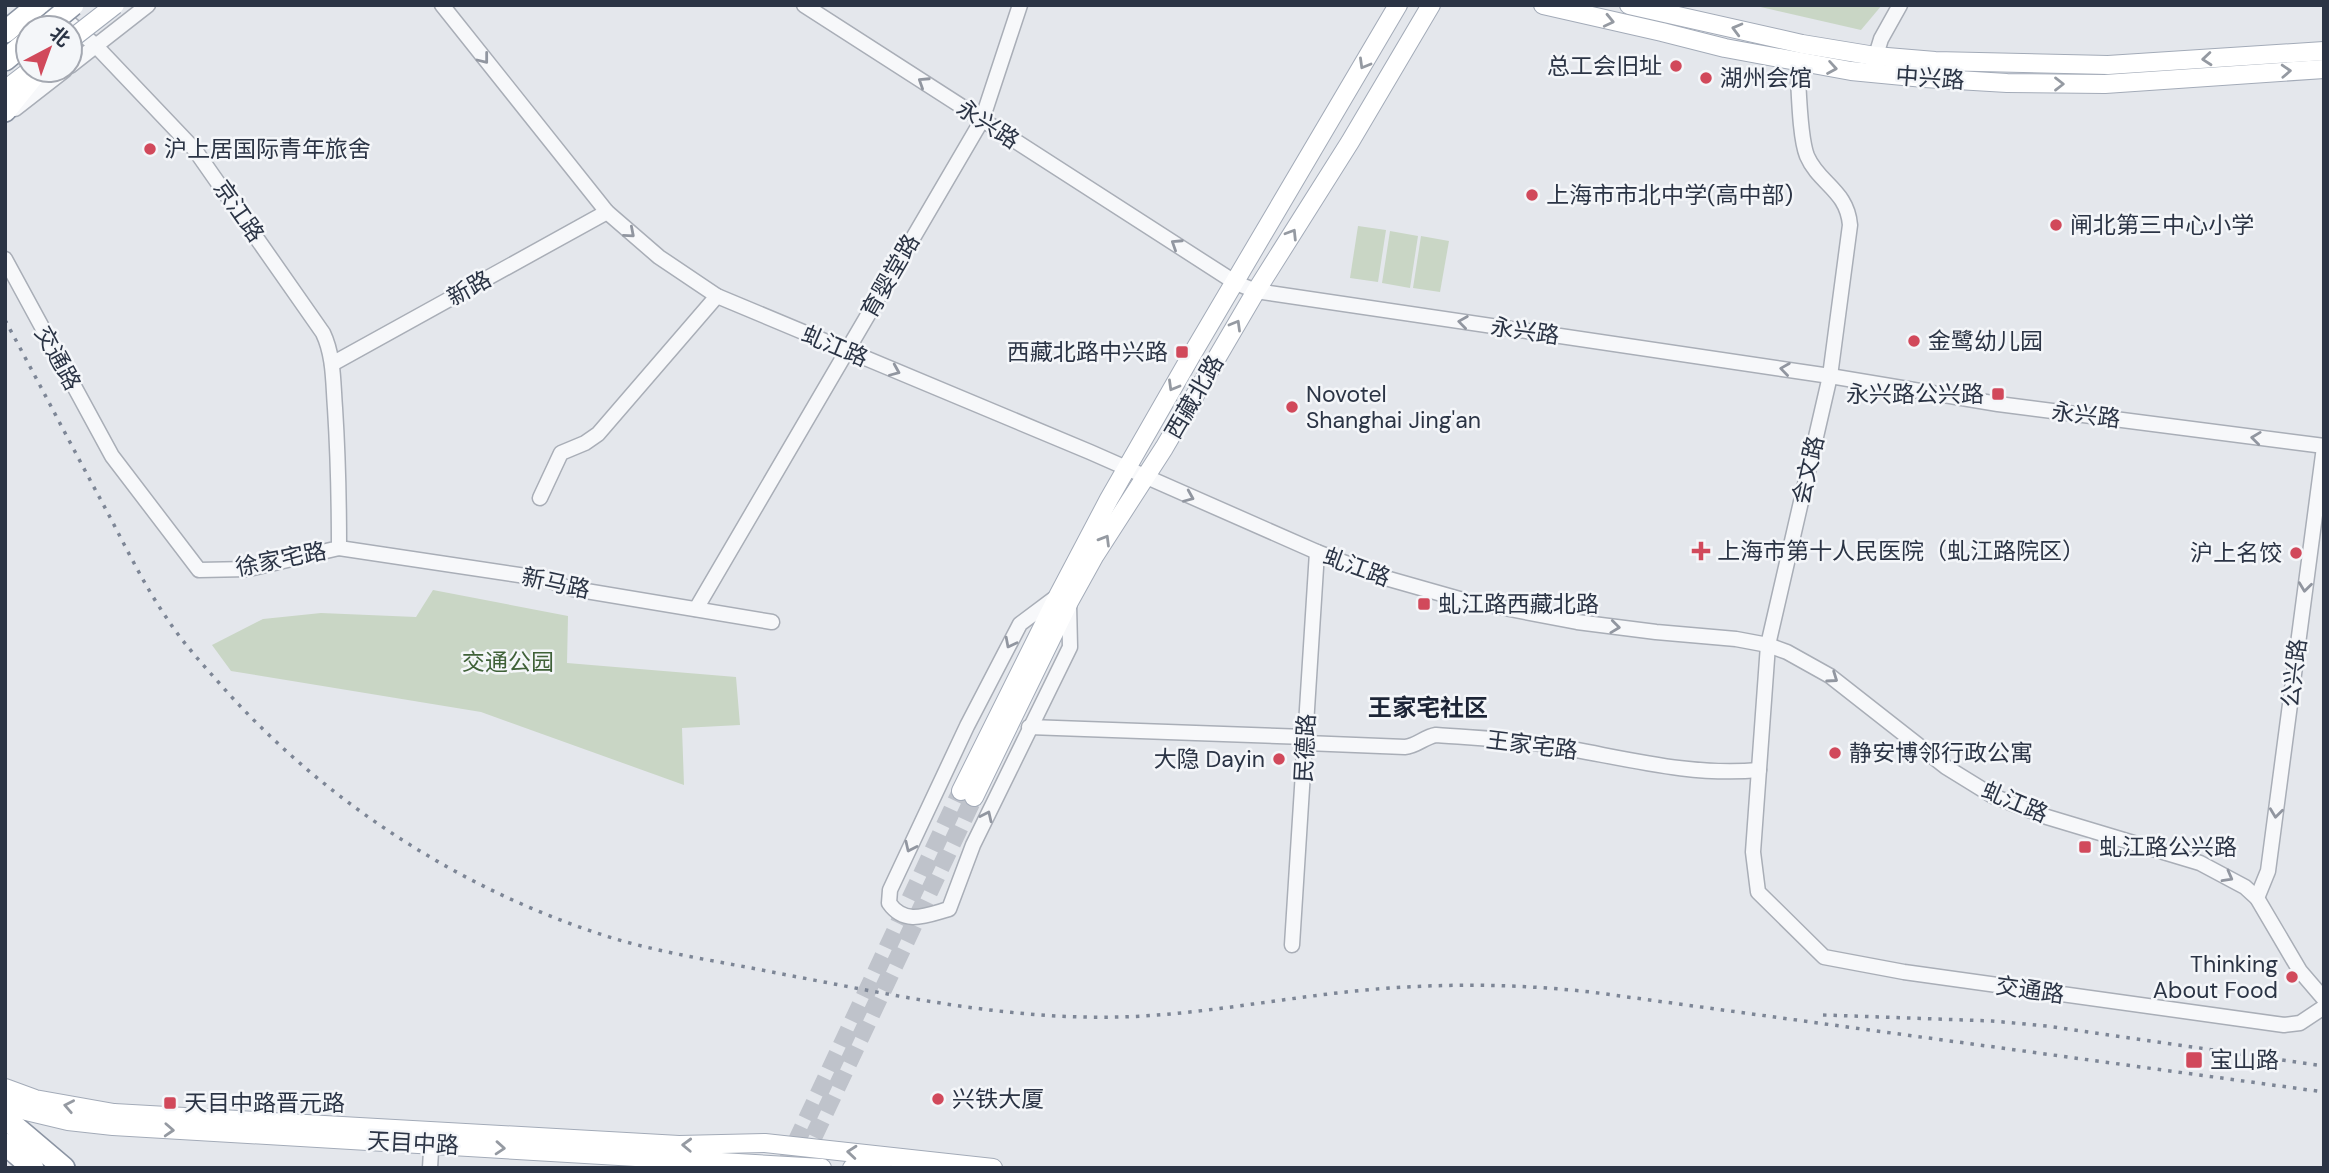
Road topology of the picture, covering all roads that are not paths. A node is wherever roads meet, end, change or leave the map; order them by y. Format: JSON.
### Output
{"nodes":[{"id":1,"x":38,"y":5,"type":"edge"},
{"id":2,"x":50,"y":5,"type":"edge"},
{"id":3,"x":115,"y":5,"type":"edge"},
{"id":4,"x":148,"y":5,"type":"edge"},
{"id":5,"x":442,"y":5,"type":"edge"},
{"id":6,"x":804,"y":5,"type":"edge"},
{"id":7,"x":1020,"y":5,"type":"edge"},
{"id":8,"x":1398,"y":5,"type":"edge"},
{"id":9,"x":1431,"y":5,"type":"edge"},
{"id":10,"x":1543,"y":5,"type":"edge"},
{"id":11,"x":1629,"y":5,"type":"edge"},
{"id":12,"x":1900,"y":5,"type":"edge"},
{"id":13,"x":84,"y":29,"type":"edge"},
{"id":14,"x":5,"y":32,"type":"edge"},
{"id":15,"x":96,"y":46,"type":"junction"},
{"id":16,"x":2324,"y":51,"type":"edge"},
{"id":17,"x":84,"y":55,"type":"edge"},
{"id":18,"x":1797,"y":62,"type":"junction"},
{"id":19,"x":1873,"y":65,"type":"junction"},
{"id":20,"x":2324,"y":69,"type":"edge"},
{"id":21,"x":27,"y":84,"type":"edge"},
{"id":22,"x":47,"y":84,"type":"edge"},
{"id":23,"x":5,"y":111,"type":"edge"},
{"id":24,"x":5,"y":117,"type":"edge"},
{"id":25,"x":982,"y":120,"type":"junction"},
{"id":26,"x":607,"y":212,"type":"junction"},
{"id":27,"x":5,"y":259,"type":"edge"},
{"id":28,"x":1236,"y":283,"type":"junction"},
{"id":29,"x":1256,"y":291,"type":"junction"},
{"id":30,"x":717,"y":296,"type":"junction"},
{"id":31,"x":846,"y":351,"type":"junction"},
{"id":32,"x":331,"y":364,"type":"junction"},
{"id":33,"x":1830,"y":376,"type":"junction"},
{"id":34,"x":2324,"y":447,"type":"edge"},
{"id":35,"x":112,"y":456,"type":"joint"},
{"id":36,"x":338,"y":464,"type":"joint"},
{"id":37,"x":1126,"y":468,"type":"junction"},
{"id":38,"x":1144,"y":477,"type":"junction"},
{"id":39,"x":540,"y":498,"type":"dead end"},
{"id":40,"x":339,"y":548,"type":"junction"},
{"id":41,"x":1317,"y":552,"type":"junction"},
{"id":42,"x":1063,"y":599,"type":"junction"},
{"id":43,"x":696,"y":608,"type":"junction"},
{"id":44,"x":772,"y":622,"type":"dead end"},
{"id":45,"x":1768,"y":645,"type":"junction"},
{"id":46,"x":1029,"y":727,"type":"junction"},
{"id":47,"x":1306,"y":740,"type":"junction"},
{"id":48,"x":1759,"y":770,"type":"junction"},
{"id":49,"x":968,"y":794,"type":"tunnel mouth"},
{"id":50,"x":1758,"y":892,"type":"joint"},
{"id":51,"x":2257,"y":898,"type":"junction"},
{"id":52,"x":1292,"y":944,"type":"dead end"},
{"id":53,"x":2324,"y":999,"type":"edge"},
{"id":54,"x":2324,"y":1007,"type":"edge"},
{"id":55,"x":5,"y":1088,"type":"edge"},
{"id":56,"x":5,"y":1107,"type":"edge"},
{"id":57,"x":5,"y":1118,"type":"edge"},
{"id":58,"x":432,"y":1137,"type":"junction"},
{"id":59,"x":755,"y":1143,"type":"junction"},
{"id":60,"x":5,"y":1144,"type":"edge"},
{"id":61,"x":794,"y":1146,"type":"junction"},
{"id":62,"x":5,"y":1151,"type":"edge"},
{"id":63,"x":663,"y":1163,"type":"edge"},
{"id":64,"x":704,"y":1164,"type":"edge"},
{"id":65,"x":774,"y":1166,"type":"edge"},
{"id":66,"x":25,"y":1168,"type":"edge"},
{"id":67,"x":33,"y":1168,"type":"edge"},
{"id":68,"x":64,"y":1168,"type":"edge"},
{"id":69,"x":77,"y":1168,"type":"edge"},
{"id":70,"x":430,"y":1168,"type":"edge"},
{"id":71,"x":822,"y":1168,"type":"edge"},
{"id":72,"x":852,"y":1168,"type":"edge"},
{"id":73,"x":880,"y":1168,"type":"edge"},
{"id":74,"x":993,"y":1168,"type":"edge"}],
"edges":[{"from":1,"to":14,"type":"highway"},
{"from":2,"to":15,"type":"street","name":"京江路"},
{"from":3,"to":13,"type":"main road","bridge":true},
{"from":4,"to":15,"type":"street"},
{"from":5,"to":26,"type":"street","name":"虬江路","one_way":true},
{"from":25,"to":6,"type":"street","name":"永兴路","one_way":true},
{"from":7,"to":25,"type":"street","name":"育婴堂路"},
{"from":8,"to":28,"type":"main road","name":"西藏北路","one_way":true},
{"from":29,"to":9,"type":"main road","name":"西藏北路","one_way":true},
{"from":10,"to":18,"type":"main road","name":"中兴路","one_way":true},
{"from":19,"to":11,"type":"main road","name":"中兴路","one_way":true},
{"from":12,"to":19,"type":"street"},
{"from":15,"to":17,"type":"street"},
{"from":15,"to":32,"type":"street","name":"京江路"},
{"from":16,"to":19,"type":"main road","name":"中兴路","one_way":true},
{"from":18,"to":19,"type":"main road","name":"中兴路","one_way":true},
{"from":18,"to":33,"type":"street","name":"会文路"},
{"from":19,"to":20,"type":"main road","name":"中兴路","one_way":true},
{"from":21,"to":23,"type":"highway"},
{"from":22,"to":24,"type":"street"},
{"from":28,"to":25,"type":"street","name":"永兴路","one_way":true},
{"from":25,"to":31,"type":"street","name":"育婴堂路"},
{"from":26,"to":30,"type":"street","name":"虬江路","one_way":true},
{"from":26,"to":32,"type":"street","name":"新路"},
{"from":27,"to":35,"type":"street","name":"交通路"},
{"from":28,"to":29,"type":"street","name":"永兴路"},
{"from":28,"to":37,"type":"main road","name":"西藏北路","one_way":true},
{"from":33,"to":29,"type":"street","name":"永兴路","one_way":true},
{"from":38,"to":29,"type":"main road","name":"西藏北路","one_way":true},
{"from":30,"to":31,"type":"street","name":"虬江路"},
{"from":30,"to":39,"type":"street"},
{"from":31,"to":37,"type":"street","name":"虬江路","one_way":true},
{"from":31,"to":43,"type":"street","name":"育婴堂路"},
{"from":32,"to":36,"type":"street","name":"京江路"},
{"from":34,"to":33,"type":"street","name":"永兴路","one_way":true},
{"from":33,"to":45,"type":"street","name":"会文路"},
{"from":34,"to":51,"type":"street","name":"公兴路","one_way":true},
{"from":35,"to":40,"type":"street","name":"徐家宅路"},
{"from":36,"to":40,"type":"street","name":"徐家宅路"},
{"from":37,"to":38,"type":"street","name":"虬江路"},
{"from":37,"to":42,"type":"main road","name":"西藏北路"},
{"from":38,"to":41,"type":"street","name":"虬江路","one_way":true},
{"from":42,"to":38,"type":"main road","name":"西藏北路","one_way":true},
{"from":40,"to":43,"type":"street","name":"新马路"},
{"from":41,"to":45,"type":"street","name":"虬江路","one_way":true},
{"from":41,"to":47,"type":"street","name":"民德路"},
{"from":42,"to":46,"type":"street"},
{"from":42,"to":46,"type":"street","one_way":true},
{"from":42,"to":49,"type":"main road","name":"西藏北路"},
{"from":43,"to":44,"type":"street","name":"新马路"},
{"from":45,"to":48,"type":"street","name":"会文路"},
{"from":45,"to":51,"type":"street","name":"虬江路","one_way":true},
{"from":46,"to":47,"type":"street","name":"王家宅路"},
{"from":47,"to":48,"type":"street","name":"王家宅路"},
{"from":47,"to":52,"type":"street","name":"民德路"},
{"from":48,"to":50,"type":"street","name":"会文路"},
{"from":50,"to":54,"type":"street","name":"交通路"},
{"from":51,"to":53,"type":"street","name":"虬江路"},
{"from":58,"to":55,"type":"main road","name":"天目中路","one_way":true},
{"from":56,"to":58,"type":"main road","name":"天目中路","one_way":true},
{"from":56,"to":69,"type":"main road"},
{"from":57,"to":68,"type":"highway"},
{"from":59,"to":58,"type":"main road","name":"天目中路","one_way":true},
{"from":58,"to":63,"type":"main road","name":"天目中路","one_way":true},
{"from":58,"to":70,"type":"street"},
{"from":59,"to":61,"type":"main road","name":"天目中路"},
{"from":59,"to":65,"type":"street"},
{"from":60,"to":67,"type":"highway"},
{"from":61,"to":65,"type":"street"},
{"from":74,"to":61,"type":"main road","name":"天目中路","one_way":true},
{"from":62,"to":66,"type":"main road"},
{"from":63,"to":64,"type":"main road","name":"天目中路"},
{"from":64,"to":65,"type":"main road","name":"天目中路"},
{"from":65,"to":71,"type":"main road","name":"天目中路"},
{"from":72,"to":73,"type":"main road"}]}
